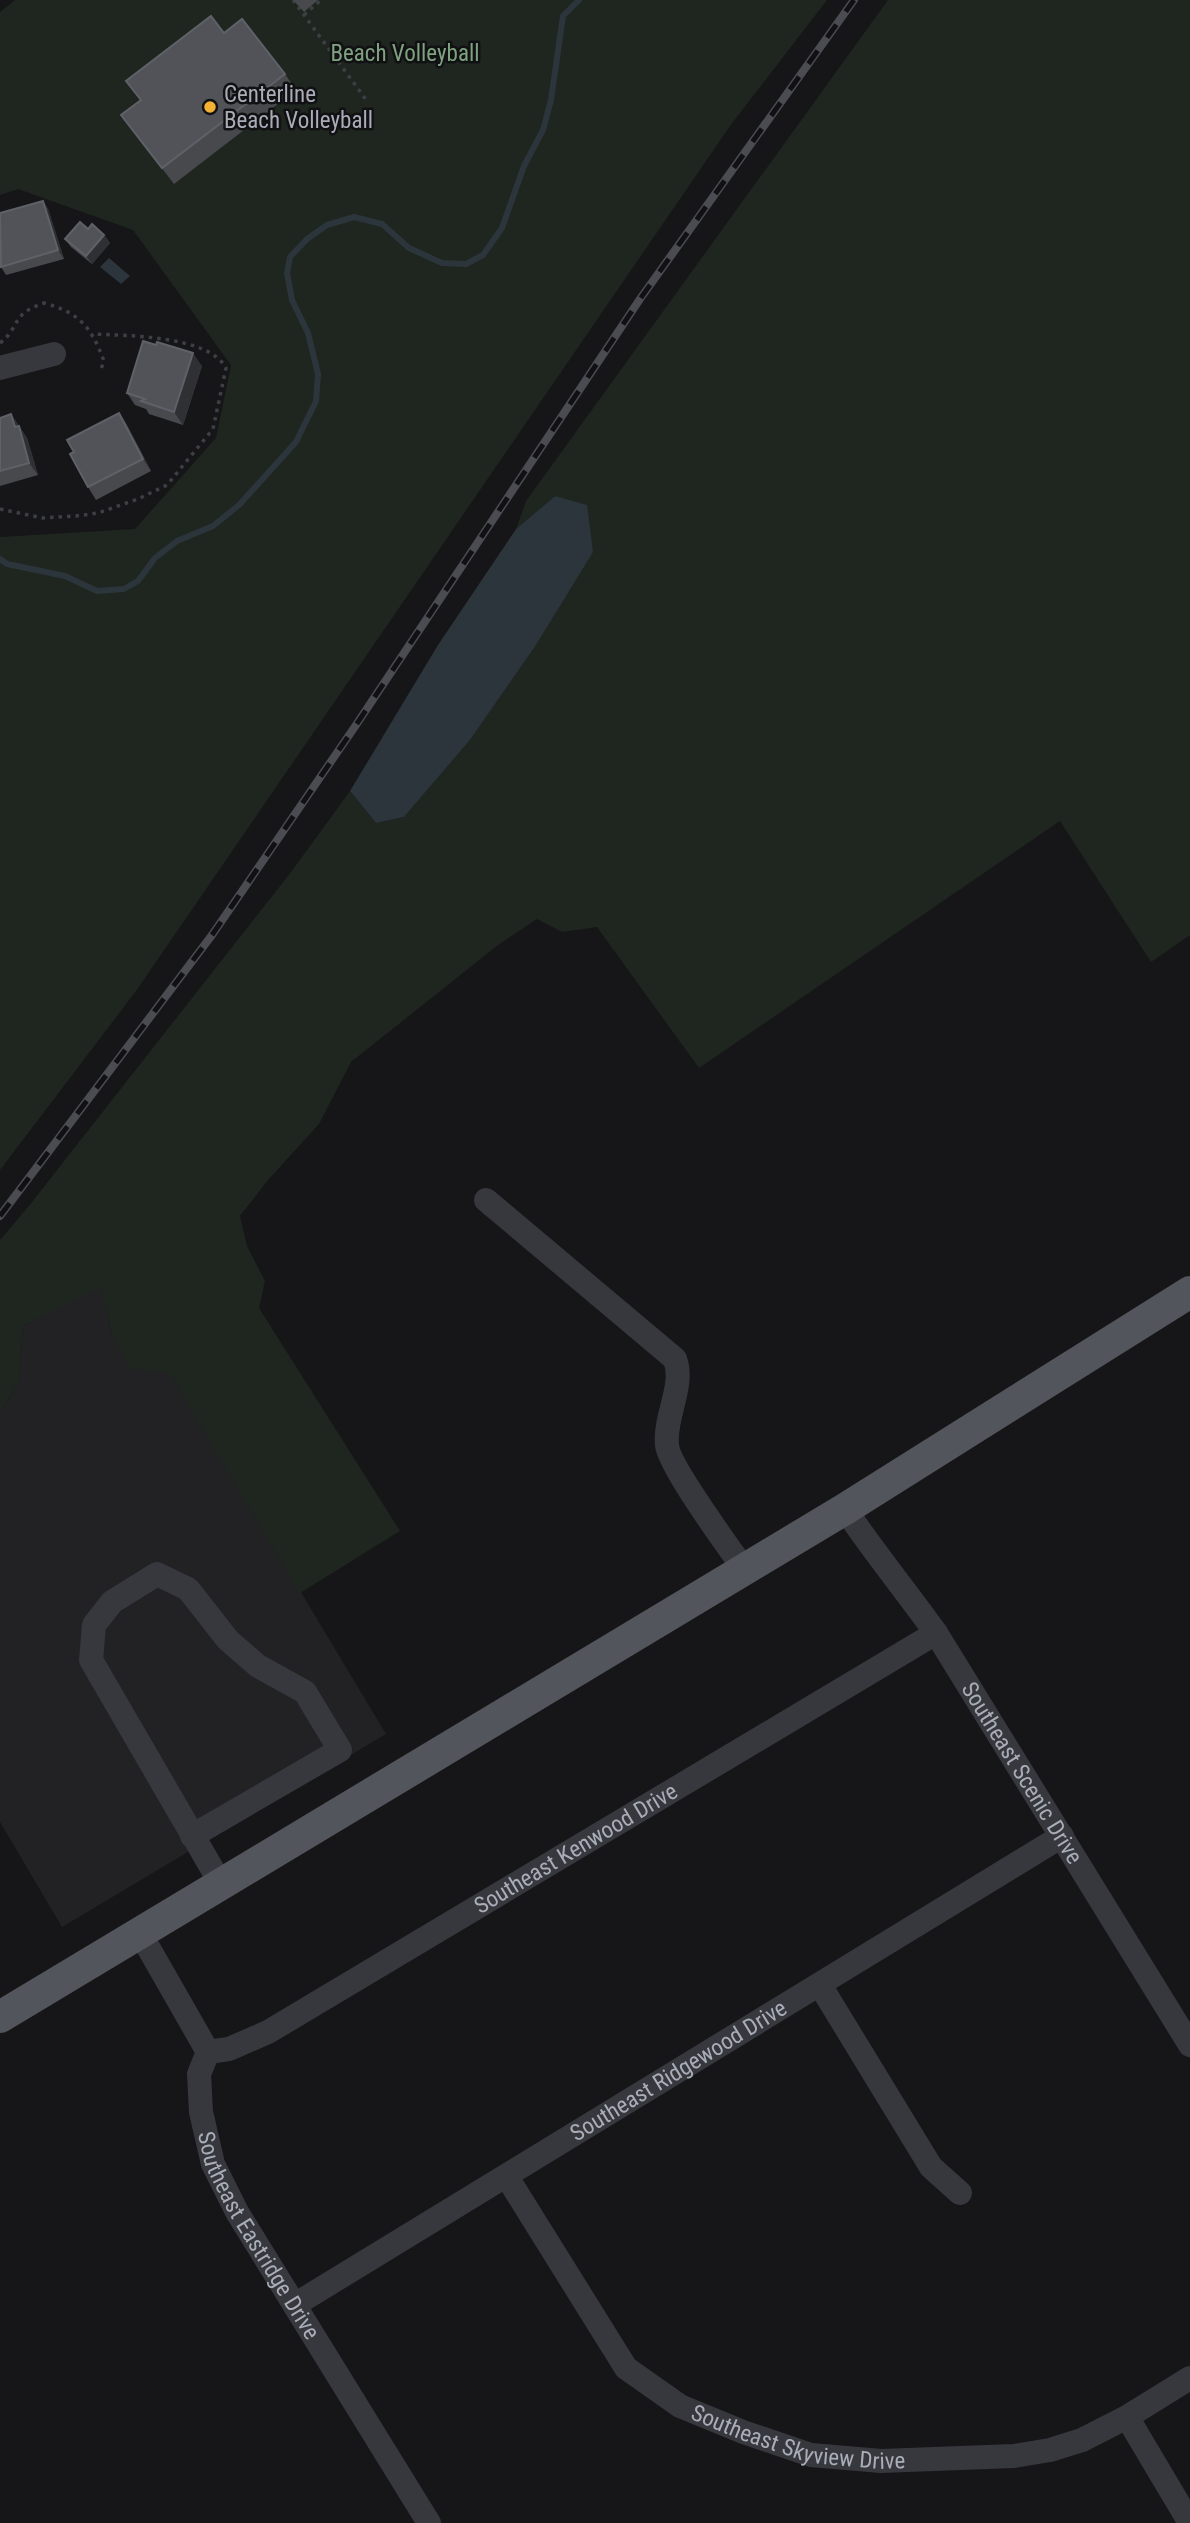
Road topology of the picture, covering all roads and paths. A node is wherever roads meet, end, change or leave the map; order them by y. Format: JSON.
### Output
{"nodes":[{"id":1,"x":293,"y":0,"type":"edge"},
{"id":2,"x":321,"y":0,"type":"edge"},
{"id":3,"x":304,"y":15,"type":"junction"},
{"id":4,"x":367,"y":101,"type":"dead end"},
{"id":5,"x":94,"y":334,"type":"junction"},
{"id":6,"x":0,"y":344,"type":"edge"},
{"id":7,"x":54,"y":354,"type":"dead end"},
{"id":8,"x":0,"y":368,"type":"edge"},
{"id":9,"x":100,"y":372,"type":"dead end"},
{"id":10,"x":0,"y":509,"type":"edge"},
{"id":11,"x":486,"y":1200,"type":"dead end"},
{"id":12,"x":1190,"y":1292,"type":"edge"},
{"id":13,"x":845,"y":1508,"type":"junction"},
{"id":14,"x":744,"y":1569,"type":"junction"},
{"id":15,"x":936,"y":1633,"type":"junction"},
{"id":16,"x":192,"y":1836,"type":"junction"},
{"id":17,"x":1062,"y":1836,"type":"junction"},
{"id":18,"x":220,"y":1885,"type":"junction"},
{"id":19,"x":140,"y":1933,"type":"junction"},
{"id":20,"x":820,"y":1984,"type":"junction"},
{"id":21,"x":0,"y":2017,"type":"edge"},
{"id":22,"x":1190,"y":2045,"type":"edge"},
{"id":23,"x":208,"y":2052,"type":"junction"},
{"id":24,"x":507,"y":2177,"type":"junction"},
{"id":25,"x":960,"y":2193,"type":"dead end"},
{"id":26,"x":296,"y":2304,"type":"junction"},
{"id":27,"x":1190,"y":2378,"type":"edge"},
{"id":28,"x":1127,"y":2417,"type":"junction"},
{"id":29,"x":429,"y":2523,"type":"edge"},
{"id":30,"x":1190,"y":2523,"type":"edge"}],
"edges":[{"from":1,"to":3,"type":"path"},
{"from":2,"to":3,"type":"path"},
{"from":3,"to":4,"type":"path"},
{"from":5,"to":6,"type":"path"},
{"from":5,"to":9,"type":"path"},
{"from":5,"to":10,"type":"path"},
{"from":7,"to":8,"type":"street"},
{"from":11,"to":14,"type":"street"},
{"from":12,"to":13,"type":"main road"},
{"from":13,"to":14,"type":"main road"},
{"from":13,"to":15,"type":"street","name":"Southeast Scenic Drive"},
{"from":14,"to":18,"type":"main road"},
{"from":15,"to":17,"type":"street","name":"Southeast Scenic Drive"},
{"from":15,"to":23,"type":"street","name":"Southeast Kenwood Drive"},
{"from":16,"to":16,"type":"street"},
{"from":16,"to":18,"type":"street"},
{"from":17,"to":20,"type":"street","name":"Southeast Ridgewood Drive"},
{"from":17,"to":22,"type":"street","name":"Southeast Scenic Drive"},
{"from":18,"to":19,"type":"main road"},
{"from":19,"to":21,"type":"main road"},
{"from":19,"to":23,"type":"street"},
{"from":20,"to":24,"type":"street","name":"Southeast Ridgewood Drive"},
{"from":20,"to":25,"type":"street"},
{"from":23,"to":26,"type":"street","name":"Southeast Eastridge Drive"},
{"from":24,"to":26,"type":"street","name":"Southeast Ridgewood Drive"},
{"from":24,"to":28,"type":"street","name":"Southeast Skyview Drive"},
{"from":26,"to":29,"type":"street","name":"Southeast Eastridge Drive"},
{"from":27,"to":28,"type":"street","name":"Southeast Skyview Drive"},
{"from":28,"to":30,"type":"street"}]}
